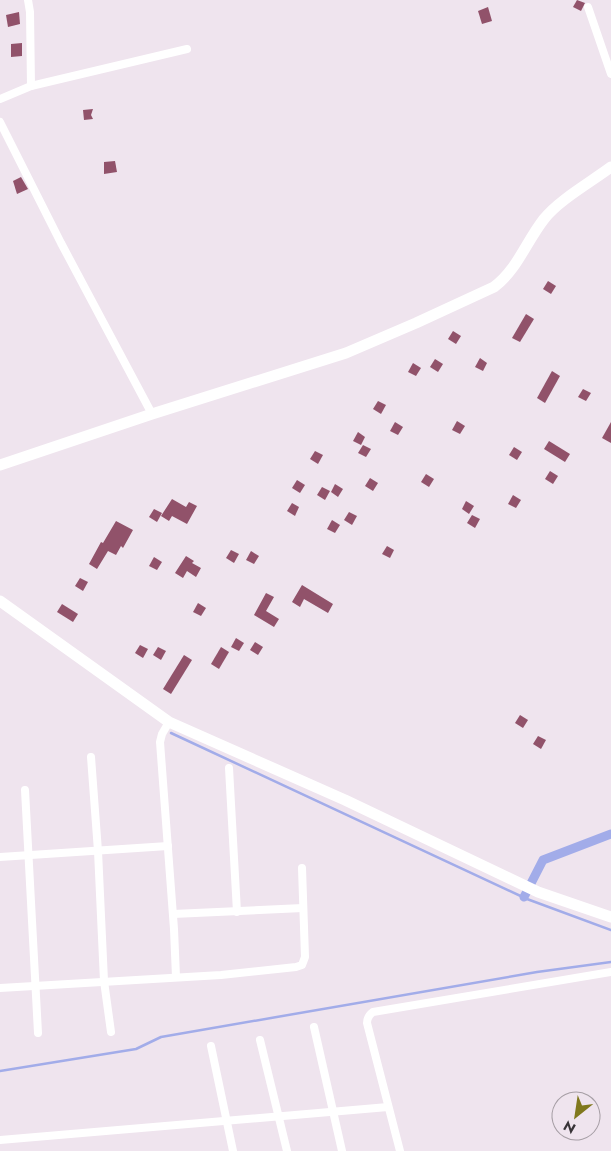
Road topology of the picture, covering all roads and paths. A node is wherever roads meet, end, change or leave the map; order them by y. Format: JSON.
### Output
{"nodes":[{"id":1,"x":28,"y":0,"type":"edge"},
{"id":2,"x":588,"y":7,"type":"dead end"},
{"id":3,"x":187,"y":49,"type":"dead end"},
{"id":4,"x":611,"y":74,"type":"edge"},
{"id":5,"x":31,"y":86,"type":"junction"},
{"id":6,"x":0,"y":99,"type":"edge"},
{"id":7,"x":0,"y":122,"type":"edge"},
{"id":8,"x":611,"y":167,"type":"edge"},
{"id":9,"x":152,"y":414,"type":"junction"},
{"id":10,"x":0,"y":465,"type":"edge"},
{"id":11,"x":0,"y":601,"type":"edge"},
{"id":12,"x":166,"y":727,"type":"junction"},
{"id":13,"x":91,"y":757,"type":"dead end"},
{"id":14,"x":229,"y":768,"type":"dead end"},
{"id":15,"x":25,"y":790,"type":"dead end"},
{"id":16,"x":168,"y":846,"type":"junction"},
{"id":17,"x":98,"y":851,"type":"junction"},
{"id":18,"x":28,"y":855,"type":"junction"},
{"id":19,"x":0,"y":857,"type":"edge"},
{"id":20,"x":302,"y":868,"type":"dead end"},
{"id":21,"x":303,"y":908,"type":"junction"},
{"id":22,"x":237,"y":912,"type":"junction"},
{"id":23,"x":173,"y":914,"type":"junction"},
{"id":24,"x":611,"y":917,"type":"edge"},
{"id":25,"x":611,"y":972,"type":"edge"},
{"id":26,"x":176,"y":977,"type":"junction"},
{"id":27,"x":104,"y":981,"type":"junction"},
{"id":28,"x":37,"y":986,"type":"junction"},
{"id":29,"x":0,"y":988,"type":"edge"},
{"id":30,"x":314,"y":1027,"type":"dead end"},
{"id":31,"x":111,"y":1032,"type":"dead end"},
{"id":32,"x":38,"y":1033,"type":"dead end"},
{"id":33,"x":260,"y":1040,"type":"dead end"},
{"id":34,"x":211,"y":1046,"type":"dead end"},
{"id":35,"x":388,"y":1107,"type":"junction"},
{"id":36,"x":334,"y":1111,"type":"junction"},
{"id":37,"x":279,"y":1117,"type":"junction"},
{"id":38,"x":227,"y":1122,"type":"junction"},
{"id":39,"x":0,"y":1140,"type":"edge"},
{"id":40,"x":233,"y":1151,"type":"edge"},
{"id":41,"x":287,"y":1151,"type":"edge"},
{"id":42,"x":342,"y":1151,"type":"edge"},
{"id":43,"x":400,"y":1151,"type":"edge"}],
"edges":[{"from":1,"to":5,"type":"street"},
{"from":2,"to":4,"type":"street"},
{"from":3,"to":5,"type":"street"},
{"from":5,"to":6,"type":"street"},
{"from":7,"to":9,"type":"street"},
{"from":8,"to":9,"type":"main road"},
{"from":9,"to":10,"type":"main road"},
{"from":11,"to":12,"type":"main road"},
{"from":12,"to":16,"type":"street"},
{"from":12,"to":24,"type":"main road"},
{"from":13,"to":17,"type":"street"},
{"from":14,"to":22,"type":"street"},
{"from":15,"to":18,"type":"street"},
{"from":16,"to":17,"type":"street"},
{"from":16,"to":23,"type":"street"},
{"from":17,"to":18,"type":"street"},
{"from":17,"to":27,"type":"street"},
{"from":18,"to":19,"type":"street"},
{"from":18,"to":28,"type":"street"},
{"from":20,"to":21,"type":"street"},
{"from":21,"to":22,"type":"street"},
{"from":21,"to":26,"type":"street"},
{"from":22,"to":23,"type":"street"},
{"from":23,"to":26,"type":"street"},
{"from":25,"to":35,"type":"street"},
{"from":26,"to":27,"type":"street"},
{"from":27,"to":28,"type":"street"},
{"from":27,"to":31,"type":"street"},
{"from":28,"to":29,"type":"street"},
{"from":28,"to":32,"type":"street"},
{"from":30,"to":36,"type":"street"},
{"from":33,"to":37,"type":"street"},
{"from":34,"to":38,"type":"street"},
{"from":35,"to":36,"type":"street"},
{"from":35,"to":43,"type":"street"},
{"from":36,"to":37,"type":"street"},
{"from":36,"to":42,"type":"street"},
{"from":37,"to":38,"type":"street"},
{"from":37,"to":41,"type":"street"},
{"from":38,"to":39,"type":"street"},
{"from":38,"to":40,"type":"street"}]}
